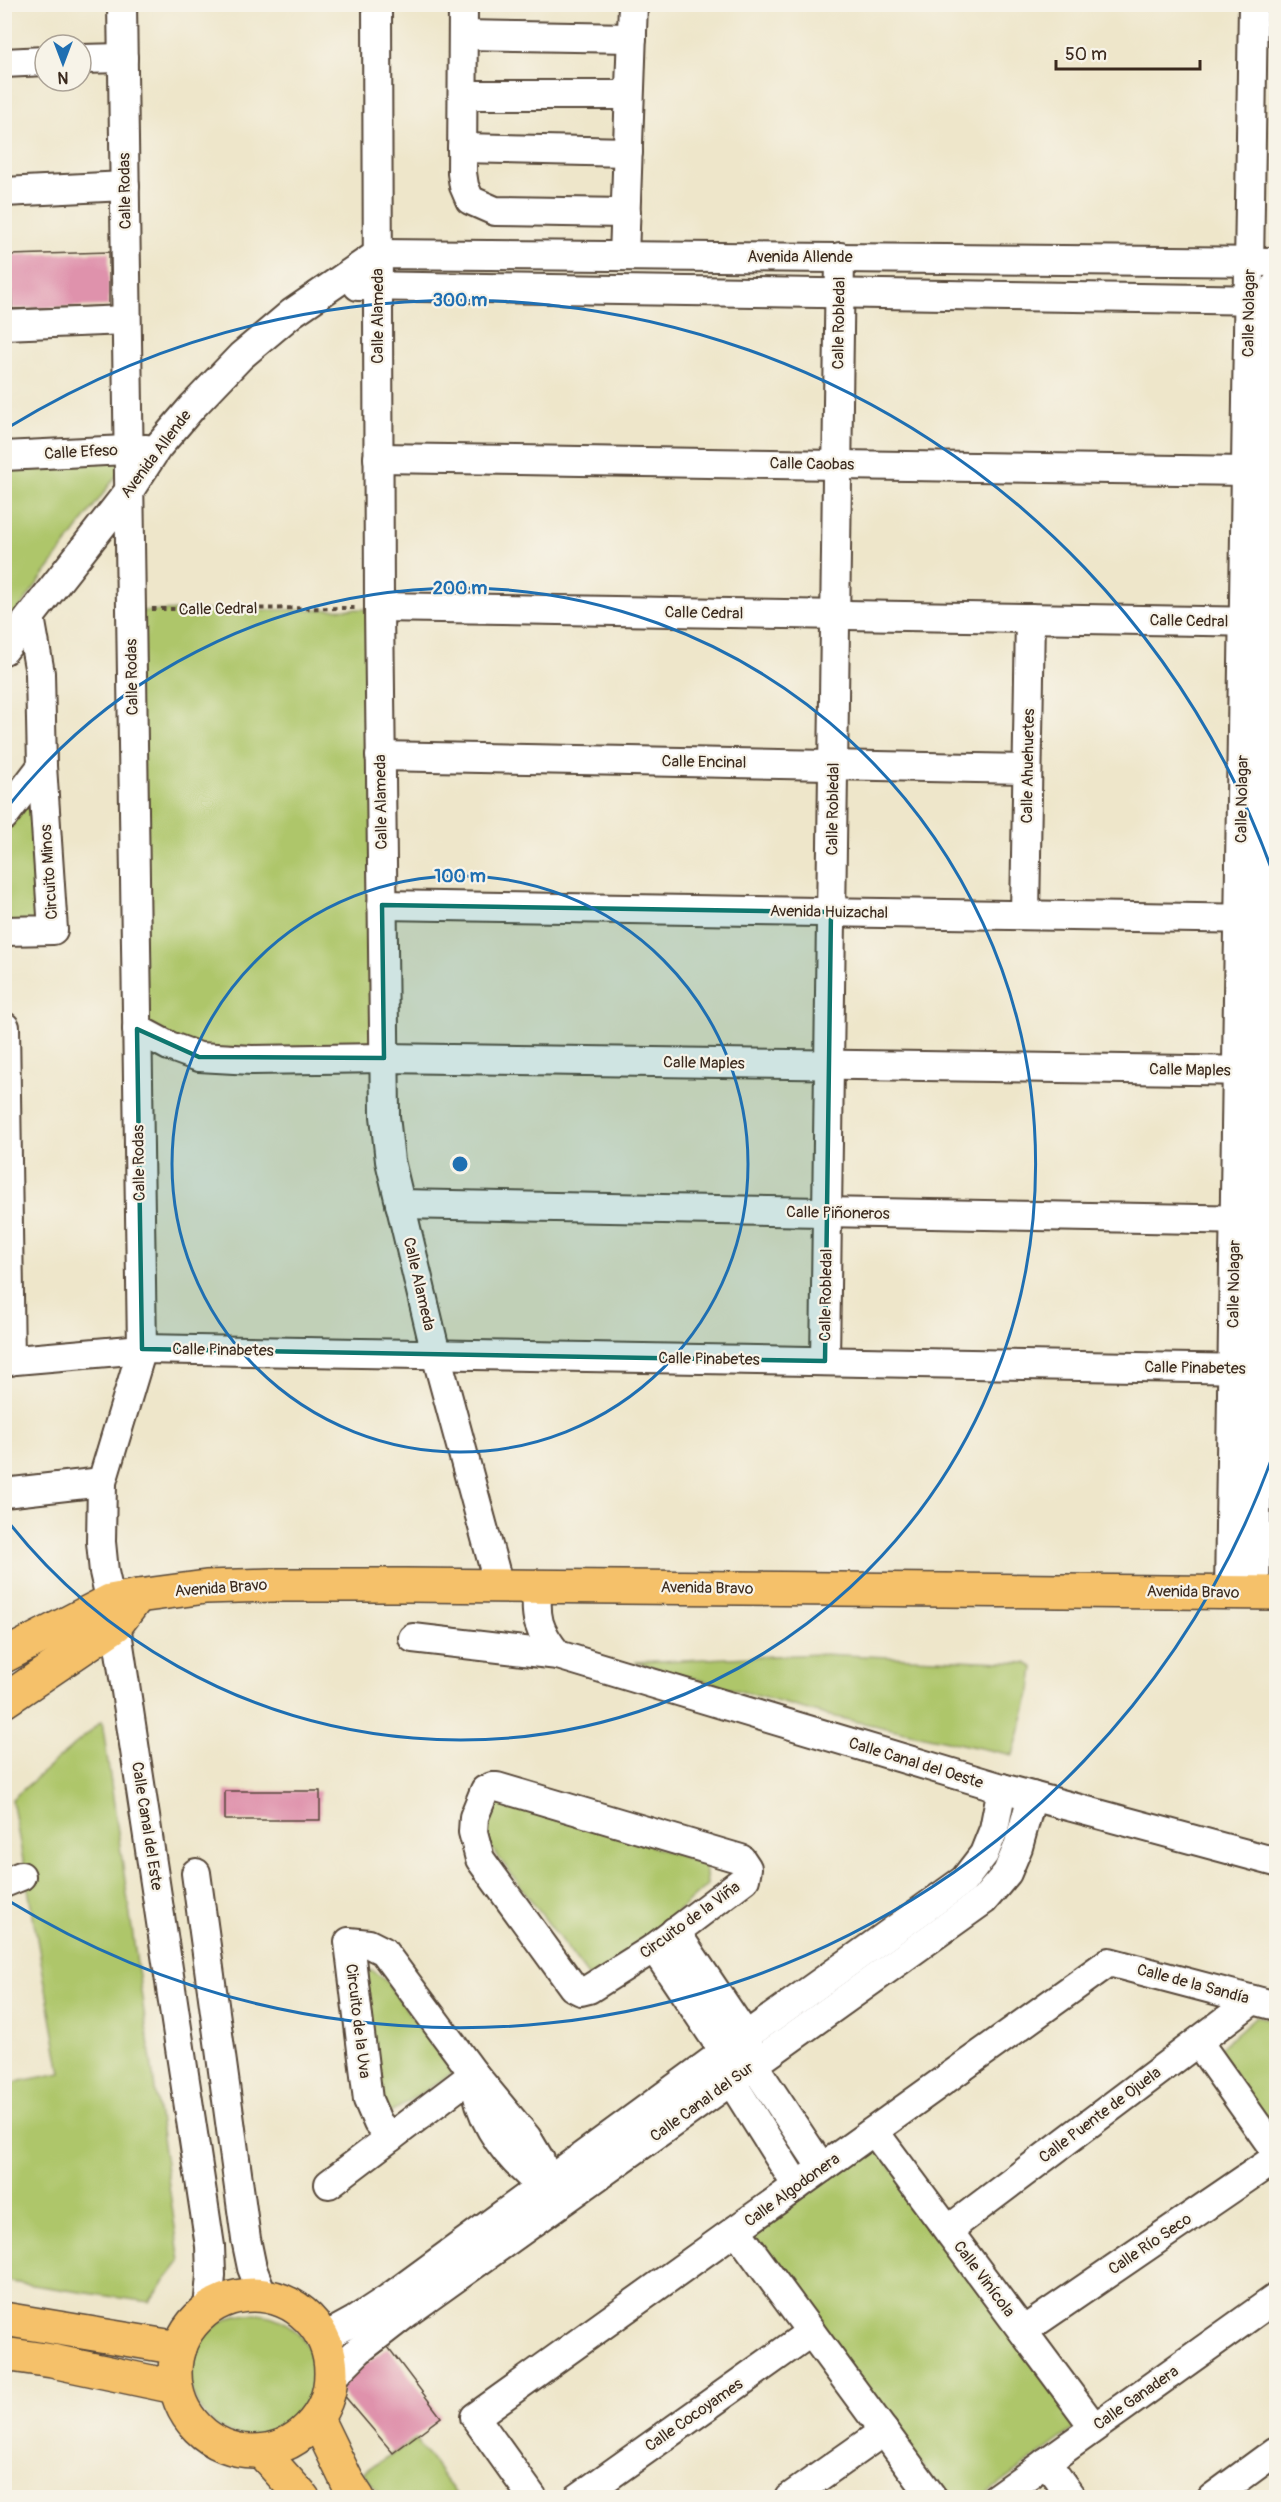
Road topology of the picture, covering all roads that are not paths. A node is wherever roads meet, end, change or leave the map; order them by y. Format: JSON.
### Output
{"nodes":[{"id":1,"x":122,"y":4,"type":"edge"},
{"id":2,"x":376,"y":4,"type":"edge"},
{"id":3,"x":463,"y":4,"type":"edge"},
{"id":4,"x":633,"y":4,"type":"edge"},
{"id":5,"x":1253,"y":4,"type":"edge"},
{"id":6,"x":463,"y":35,"type":"junction"},
{"id":7,"x":632,"y":38,"type":"junction"},
{"id":8,"x":123,"y":57,"type":"junction"},
{"id":9,"x":93,"y":58,"type":"edge"},
{"id":10,"x":33,"y":62,"type":"edge"},
{"id":11,"x":4,"y":63,"type":"edge"},
{"id":12,"x":629,"y":94,"type":"junction"},
{"id":13,"x":463,"y":95,"type":"junction"},
{"id":14,"x":462,"y":147,"type":"junction"},
{"id":15,"x":628,"y":152,"type":"junction"},
{"id":16,"x":125,"y":186,"type":"junction"},
{"id":17,"x":4,"y":192,"type":"edge"},
{"id":18,"x":626,"y":213,"type":"junction"},
{"id":19,"x":378,"y":254,"type":"junction"},
{"id":20,"x":624,"y":256,"type":"junction"},
{"id":21,"x":840,"y":257,"type":"junction"},
{"id":22,"x":1263,"y":262,"type":"edge"},
{"id":23,"x":333,"y":284,"type":"junction"},
{"id":24,"x":1276,"y":285,"type":"edge"},
{"id":25,"x":378,"y":287,"type":"junction"},
{"id":26,"x":840,"y":294,"type":"junction"},
{"id":27,"x":1267,"y":300,"type":"edge"},
{"id":28,"x":126,"y":320,"type":"junction"},
{"id":29,"x":4,"y":325,"type":"edge"},
{"id":30,"x":158,"y":448,"type":"junction"},
{"id":31,"x":128,"y":450,"type":"junction"},
{"id":32,"x":4,"y":456,"type":"edge"},
{"id":33,"x":378,"y":458,"type":"junction"},
{"id":34,"x":838,"y":465,"type":"junction"},
{"id":35,"x":1266,"y":471,"type":"edge"},
{"id":36,"x":129,"y":490,"type":"junction"},
{"id":37,"x":379,"y":607,"type":"junction"},
{"id":38,"x":836,"y":615,"type":"junction"},
{"id":39,"x":30,"y":617,"type":"junction"},
{"id":40,"x":1030,"y":618,"type":"junction"},
{"id":41,"x":1264,"y":622,"type":"edge"},
{"id":42,"x":4,"y":650,"type":"edge"},
{"id":43,"x":380,"y":756,"type":"junction"},
{"id":44,"x":833,"y":765,"type":"junction"},
{"id":45,"x":42,"y":766,"type":"junction"},
{"id":46,"x":1028,"y":768,"type":"junction"},
{"id":47,"x":1273,"y":772,"type":"edge"},
{"id":48,"x":4,"y":816,"type":"edge"},
{"id":49,"x":382,"y":905,"type":"junction"},
{"id":50,"x":831,"y":912,"type":"junction"},
{"id":51,"x":1025,"y":915,"type":"junction"},
{"id":52,"x":1261,"y":919,"type":"edge"},
{"id":53,"x":4,"y":931,"type":"edge"},
{"id":54,"x":5,"y":1027,"type":"edge"},
{"id":55,"x":137,"y":1029,"type":"junction"},
{"id":56,"x":384,"y":1058,"type":"junction"},
{"id":57,"x":829,"y":1065,"type":"junction"},
{"id":58,"x":1259,"y":1071,"type":"edge"},
{"id":59,"x":400,"y":1204,"type":"junction"},
{"id":60,"x":827,"y":1212,"type":"junction"},
{"id":61,"x":1258,"y":1220,"type":"edge"},
{"id":62,"x":142,"y":1349,"type":"junction"},
{"id":63,"x":436,"y":1354,"type":"junction"},
{"id":64,"x":7,"y":1361,"type":"edge"},
{"id":65,"x":825,"y":1361,"type":"junction"},
{"id":66,"x":1256,"y":1369,"type":"edge"},
{"id":67,"x":102,"y":1482,"type":"junction"},
{"id":68,"x":4,"y":1493,"type":"edge"},
{"id":69,"x":1255,"y":1506,"type":"edge"},
{"id":70,"x":499,"y":1586,"type":"junction"},
{"id":71,"x":538,"y":1586,"type":"junction"},
{"id":72,"x":1254,"y":1593,"type":"edge"},
{"id":73,"x":121,"y":1608,"type":"junction"},
{"id":74,"x":412,"y":1638,"type":"dead end"},
{"id":75,"x":558,"y":1655,"type":"junction"},
{"id":76,"x":4,"y":1656,"type":"edge"},
{"id":77,"x":4,"y":1701,"type":"edge"},
{"id":78,"x":1002,"y":1788,"type":"junction"},
{"id":79,"x":1032,"y":1796,"type":"junction"},
{"id":80,"x":1276,"y":1862,"type":"edge"},
{"id":81,"x":196,"y":1873,"type":"dead end"},
{"id":82,"x":664,"y":1939,"type":"junction"},
{"id":83,"x":1109,"y":1962,"type":"joint"},
{"id":84,"x":1265,"y":2003,"type":"edge"},
{"id":85,"x":1198,"y":2042,"type":"junction"},
{"id":86,"x":735,"y":2044,"type":"junction"},
{"id":87,"x":753,"y":2064,"type":"junction"},
{"id":88,"x":474,"y":2074,"type":"junction"},
{"id":89,"x":731,"y":2081,"type":"junction"},
{"id":90,"x":874,"y":2131,"type":"junction"},
{"id":91,"x":391,"y":2137,"type":"junction"},
{"id":92,"x":1276,"y":2152,"type":"edge"},
{"id":93,"x":1276,"y":2158,"type":"edge"},
{"id":94,"x":822,"y":2168,"type":"junction"},
{"id":95,"x":329,"y":2184,"type":"dead end"},
{"id":96,"x":797,"y":2186,"type":"junction"},
{"id":97,"x":552,"y":2194,"type":"junction"},
{"id":98,"x":736,"y":2230,"type":"junction"},
{"id":99,"x":948,"y":2230,"type":"junction"},
{"id":100,"x":263,"y":2296,"type":"junction"},
{"id":101,"x":1276,"y":2298,"type":"edge"},
{"id":102,"x":208,"y":2309,"type":"junction"},
{"id":103,"x":4,"y":2319,"type":"edge"},
{"id":104,"x":1023,"y":2331,"type":"junction"},
{"id":105,"x":811,"y":2332,"type":"junction"},
{"id":106,"x":323,"y":2338,"type":"junction"},
{"id":107,"x":179,"y":2348,"type":"junction"},
{"id":108,"x":4,"y":2354,"type":"edge"},
{"id":109,"x":332,"y":2378,"type":"junction"},
{"id":110,"x":176,"y":2387,"type":"junction"},
{"id":111,"x":317,"y":2419,"type":"junction"},
{"id":112,"x":1094,"y":2427,"type":"junction"},
{"id":113,"x":884,"y":2430,"type":"junction"},
{"id":114,"x":261,"y":2451,"type":"junction"},
{"id":115,"x":1276,"y":2451,"type":"edge"},
{"id":116,"x":1046,"y":2462,"type":"junction"},
{"id":117,"x":1012,"y":2493,"type":"edge"},
{"id":118,"x":303,"y":2498,"type":"edge"},
{"id":119,"x":358,"y":2498,"type":"edge"},
{"id":120,"x":533,"y":2498,"type":"edge"},
{"id":121,"x":578,"y":2498,"type":"edge"},
{"id":122,"x":789,"y":2498,"type":"edge"},
{"id":123,"x":933,"y":2498,"type":"edge"},
{"id":124,"x":1072,"y":2498,"type":"edge"},
{"id":125,"x":1212,"y":2498,"type":"edge"}],
"edges":[{"from":1,"to":8,"type":"street","name":"Calle Rodas"},
{"from":2,"to":19,"type":"street","name":"Calle Alameda"},
{"from":3,"to":6,"type":"street"},
{"from":4,"to":7,"type":"street"},
{"from":5,"to":22,"type":"street","name":"Calle Nolagar"},
{"from":6,"to":7,"type":"street"},
{"from":6,"to":13,"type":"street"},
{"from":7,"to":12,"type":"street"},
{"from":8,"to":9,"type":"street"},
{"from":8,"to":16,"type":"street","name":"Calle Rodas"},
{"from":10,"to":11,"type":"street"},
{"from":12,"to":13,"type":"street"},
{"from":12,"to":15,"type":"street"},
{"from":13,"to":14,"type":"street"},
{"from":14,"to":15,"type":"street"},
{"from":14,"to":18,"type":"street"},
{"from":15,"to":18,"type":"street"},
{"from":16,"to":17,"type":"street"},
{"from":16,"to":28,"type":"street","name":"Calle Rodas"},
{"from":18,"to":20,"type":"street"},
{"from":19,"to":20,"type":"street","name":"Avenida Allende"},
{"from":19,"to":23,"type":"street","name":"Avenida Allende"},
{"from":19,"to":25,"type":"street","name":"Calle Alameda"},
{"from":20,"to":21,"type":"street","name":"Avenida Allende"},
{"from":21,"to":22,"type":"street","name":"Avenida Allende"},
{"from":21,"to":26,"type":"street","name":"Calle Robledal"},
{"from":22,"to":27,"type":"street","name":"Calle Nolagar"},
{"from":23,"to":25,"type":"street"},
{"from":23,"to":30,"type":"street","name":"Avenida Allende"},
{"from":24,"to":27,"type":"street","name":"Calle Nolagar"},
{"from":25,"to":26,"type":"street"},
{"from":25,"to":33,"type":"street","name":"Calle Alameda"},
{"from":26,"to":27,"type":"street"},
{"from":26,"to":34,"type":"street","name":"Calle Robledal"},
{"from":27,"to":35,"type":"street","name":"Calle Nolagar"},
{"from":28,"to":29,"type":"street"},
{"from":28,"to":31,"type":"street","name":"Calle Rodas"},
{"from":30,"to":31,"type":"street","name":"Calle Efeso"},
{"from":30,"to":36,"type":"street","name":"Avenida Allende"},
{"from":31,"to":32,"type":"street","name":"Calle Efeso"},
{"from":31,"to":36,"type":"street","name":"Calle Rodas"},
{"from":33,"to":34,"type":"street","name":"Calle Caobas"},
{"from":33,"to":37,"type":"street","name":"Calle Alameda"},
{"from":34,"to":35,"type":"street","name":"Calle Caobas"},
{"from":34,"to":38,"type":"street","name":"Calle Robledal"},
{"from":35,"to":41,"type":"street","name":"Calle Nolagar"},
{"from":36,"to":39,"type":"street","name":"Avenida Allende"},
{"from":36,"to":55,"type":"street","name":"Calle Rodas"},
{"from":37,"to":38,"type":"street","name":"Calle Cedral"},
{"from":37,"to":43,"type":"street","name":"Calle Alameda"},
{"from":38,"to":40,"type":"street","name":"Calle Cedral"},
{"from":38,"to":44,"type":"street","name":"Calle Robledal"},
{"from":39,"to":42,"type":"street","name":"Avenida Allende"},
{"from":39,"to":45,"type":"street","name":"Circuito Minos"},
{"from":40,"to":41,"type":"street","name":"Calle Cedral"},
{"from":40,"to":46,"type":"street","name":"Calle Ahuehuetes"},
{"from":41,"to":47,"type":"street","name":"Calle Nolagar"},
{"from":41,"to":52,"type":"street","name":"Calle Nolagar"},
{"from":43,"to":44,"type":"street","name":"Calle Encinal"},
{"from":43,"to":49,"type":"street","name":"Calle Alameda"},
{"from":44,"to":46,"type":"street","name":"Calle Encinal"},
{"from":44,"to":50,"type":"street","name":"Calle Robledal"},
{"from":45,"to":48,"type":"street"},
{"from":45,"to":53,"type":"street","name":"Circuito Minos"},
{"from":46,"to":51,"type":"street","name":"Calle Ahuehuetes"},
{"from":47,"to":52,"type":"street","name":"Calle Nolagar"},
{"from":49,"to":50,"type":"street","name":"Avenida Huizachal"},
{"from":49,"to":56,"type":"street","name":"Calle Alameda"},
{"from":50,"to":51,"type":"street","name":"Avenida Huizachal"},
{"from":50,"to":57,"type":"street","name":"Calle Robledal"},
{"from":51,"to":52,"type":"street","name":"Avenida Huizachal"},
{"from":52,"to":58,"type":"street","name":"Calle Nolagar"},
{"from":54,"to":64,"type":"street"},
{"from":55,"to":56,"type":"street","name":"Calle Maples"},
{"from":55,"to":62,"type":"street","name":"Calle Rodas"},
{"from":56,"to":57,"type":"street","name":"Calle Maples"},
{"from":56,"to":59,"type":"street","name":"Calle Alameda"},
{"from":57,"to":58,"type":"street","name":"Calle Maples"},
{"from":57,"to":60,"type":"street","name":"Calle Robledal"},
{"from":58,"to":61,"type":"street","name":"Calle Nolagar"},
{"from":59,"to":60,"type":"street","name":"Calle Piñoneros"},
{"from":59,"to":63,"type":"street","name":"Calle Alameda"},
{"from":60,"to":61,"type":"street","name":"Calle Piñoneros"},
{"from":60,"to":65,"type":"street","name":"Calle Robledal"},
{"from":61,"to":66,"type":"street","name":"Calle Nolagar"},
{"from":62,"to":63,"type":"street","name":"Calle Pinabetes"},
{"from":62,"to":64,"type":"street","name":"Calle Pinabetes"},
{"from":62,"to":67,"type":"street","name":"Calle Canal del Este"},
{"from":63,"to":65,"type":"street","name":"Calle Pinabetes"},
{"from":63,"to":70,"type":"street","name":"Calle Alameda"},
{"from":65,"to":66,"type":"street","name":"Calle Pinabetes"},
{"from":66,"to":69,"type":"street","name":"Calle Nolagar"},
{"from":67,"to":68,"type":"street"},
{"from":67,"to":73,"type":"street","name":"Calle Canal del Este"},
{"from":69,"to":72,"type":"street","name":"Calle Nolagar"},
{"from":70,"to":71,"type":"main road","name":"Avenida Bravo"},
{"from":70,"to":73,"type":"main road","name":"Avenida Bravo"},
{"from":71,"to":72,"type":"main road","name":"Avenida Bravo"},
{"from":71,"to":75,"type":"street"},
{"from":73,"to":76,"type":"main road","name":"Avenida Bravo"},
{"from":73,"to":77,"type":"main road","name":"Avenida Bravo"},
{"from":73,"to":102,"type":"street","name":"Calle Canal del Este"},
{"from":74,"to":75,"type":"street","name":"Calle Canal del Oeste"},
{"from":75,"to":78,"type":"street","name":"Calle Canal del Oeste"},
{"from":78,"to":79,"type":"street","name":"Calle Canal del Oeste"},
{"from":78,"to":86,"type":"street","name":"Calle Canal del Sur"},
{"from":79,"to":80,"type":"street","name":"Calle Canal del Oeste"},
{"from":79,"to":87,"type":"street","name":"Calle Canal del Sur"},
{"from":81,"to":100,"type":"street"},
{"from":82,"to":82,"type":"street","name":"Circuito de la Viña"},
{"from":82,"to":86,"type":"street"},
{"from":83,"to":84,"type":"street","name":"Calle de la Sandía"},
{"from":83,"to":90,"type":"street","name":"Calle Algodonera"},
{"from":84,"to":85,"type":"street","name":"Calle Puente de Ojuela"},
{"from":85,"to":92,"type":"street"},
{"from":85,"to":99,"type":"street","name":"Calle Puente de Ojuela"},
{"from":86,"to":87,"type":"street"},
{"from":86,"to":89,"type":"street"},
{"from":86,"to":97,"type":"street","name":"Calle Canal del Sur"},
{"from":87,"to":89,"type":"street","name":"Calle Canal del Sur"},
{"from":87,"to":94,"type":"street"},
{"from":88,"to":91,"type":"street"},
{"from":88,"to":91,"type":"street","name":"Circuito de la Uva"},
{"from":88,"to":97,"type":"street","name":"Circuito de la Uva"},
{"from":89,"to":96,"type":"street"},
{"from":89,"to":97,"type":"street","name":"Calle Canal del Sur"},
{"from":90,"to":94,"type":"street","name":"Calle Algodonera"},
{"from":90,"to":99,"type":"street","name":"Calle Vinícola"},
{"from":91,"to":95,"type":"street"},
{"from":93,"to":104,"type":"street","name":"Calle Río Seco"},
{"from":94,"to":96,"type":"street","name":"Calle Algodonera"},
{"from":96,"to":98,"type":"street","name":"Calle Algodonera"},
{"from":97,"to":106,"type":"street","name":"Calle Canal del Sur"},
{"from":97,"to":109,"type":"street","name":"Calle Canal del Sur"},
{"from":98,"to":105,"type":"street"},
{"from":98,"to":120,"type":"street","name":"Calle Algodonera"},
{"from":99,"to":104,"type":"street","name":"Calle Vinícola"},
{"from":100,"to":102,"type":"main road"},
{"from":100,"to":106,"type":"main road"},
{"from":101,"to":112,"type":"street","name":"Calle Ganadera"},
{"from":102,"to":107,"type":"main road"},
{"from":103,"to":107,"type":"main road"},
{"from":104,"to":112,"type":"street","name":"Calle Vinícola"},
{"from":105,"to":113,"type":"street"},
{"from":105,"to":121,"type":"street","name":"Calle Cocoyames"},
{"from":106,"to":109,"type":"main road"},
{"from":107,"to":110,"type":"main road"},
{"from":108,"to":110,"type":"main road"},
{"from":109,"to":111,"type":"main road"},
{"from":110,"to":114,"type":"main road"},
{"from":111,"to":114,"type":"main road"},
{"from":111,"to":119,"type":"main road"},
{"from":112,"to":116,"type":"street","name":"Calle Ganadera"},
{"from":113,"to":122,"type":"street"},
{"from":113,"to":123,"type":"street"},
{"from":114,"to":118,"type":"main road"},
{"from":115,"to":125,"type":"street"},
{"from":116,"to":117,"type":"street","name":"Calle Ganadera"},
{"from":116,"to":124,"type":"street"}]}
